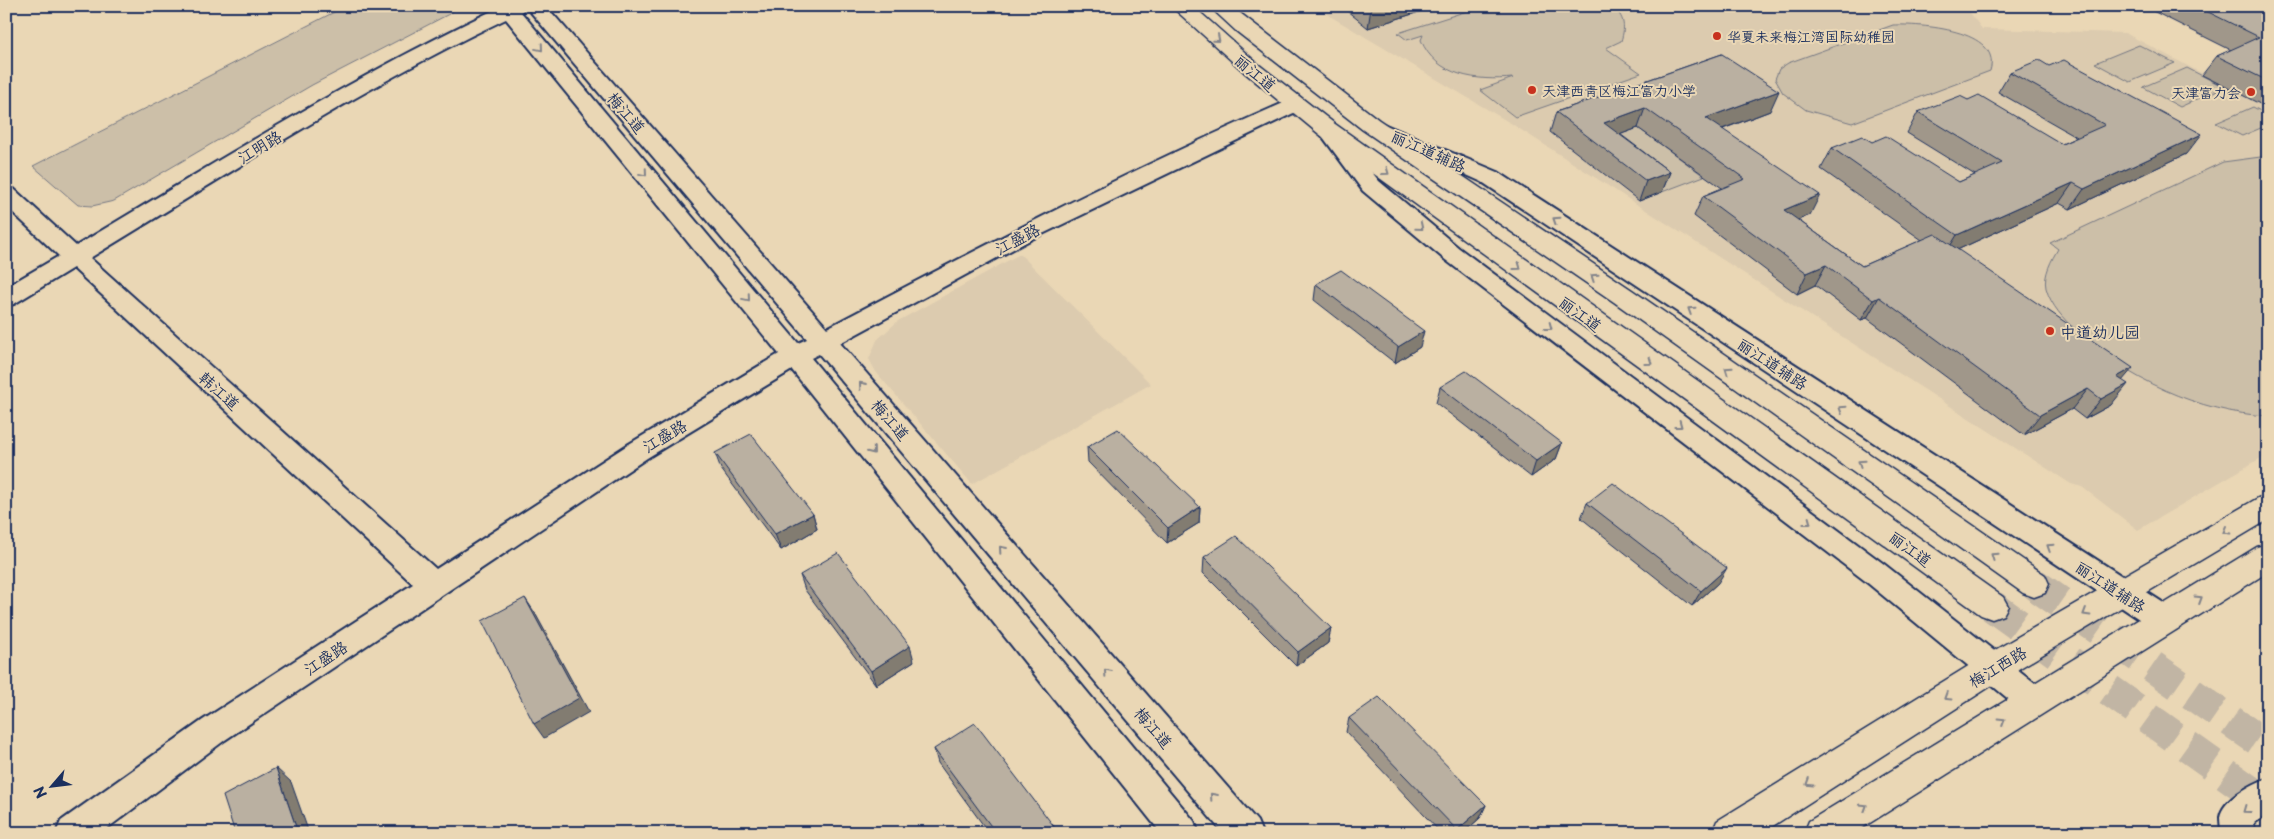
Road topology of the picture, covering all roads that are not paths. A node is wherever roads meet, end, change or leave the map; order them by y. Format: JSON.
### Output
{"nodes":[{"id":1,"x":536,"y":6,"type":"edge"},
{"id":2,"x":1181,"y":6,"type":"edge"},
{"id":3,"x":1220,"y":6,"type":"edge"},
{"id":4,"x":506,"y":7,"type":"edge"},
{"id":5,"x":2251,"y":8,"type":"edge"},
{"id":6,"x":2268,"y":10,"type":"edge"},
{"id":7,"x":2268,"y":22,"type":"edge"},
{"id":8,"x":1295,"y":105,"type":"junction"},
{"id":9,"x":1371,"y":125,"type":"junction"},
{"id":10,"x":1327,"y":129,"type":"junction"},
{"id":11,"x":6,"y":194,"type":"edge"},
{"id":12,"x":70,"y":252,"type":"junction"},
{"id":13,"x":6,"y":282,"type":"edge"},
{"id":14,"x":6,"y":298,"type":"edge"},
{"id":15,"x":824,"y":340,"type":"junction"},
{"id":16,"x":795,"y":356,"type":"junction"},
{"id":17,"x":2268,"y":506,"type":"edge"},
{"id":18,"x":2268,"y":556,"type":"edge"},
{"id":19,"x":2034,"y":584,"type":"tunnel mouth"},
{"id":20,"x":434,"y":586,"type":"junction"},
{"id":21,"x":2120,"y":593,"type":"junction"},
{"id":22,"x":1992,"y":606,"type":"tunnel mouth"},
{"id":23,"x":2165,"y":620,"type":"junction"},
{"id":24,"x":1994,"y":668,"type":"junction"},
{"id":25,"x":2034,"y":701,"type":"junction"},
{"id":26,"x":2268,"y":794,"type":"edge"},
{"id":27,"x":73,"y":833,"type":"edge"},
{"id":28,"x":1182,"y":833,"type":"edge"},
{"id":29,"x":1244,"y":833,"type":"edge"},
{"id":30,"x":1730,"y":833,"type":"edge"},
{"id":31,"x":1822,"y":833,"type":"edge"},
{"id":32,"x":2238,"y":833,"type":"edge"}],
"edges":[{"from":1,"to":15,"type":"street","name":"梅江道"},
{"from":2,"to":8,"type":"main road","name":"丽江道","one_way":true},
{"from":3,"to":9,"type":"main road","name":"丽江道"},
{"from":4,"to":12,"type":"street","name":"江明路"},
{"from":4,"to":16,"type":"street","name":"梅江道","one_way":true},
{"from":5,"to":6,"type":"street"},
{"from":5,"to":7,"type":"street"},
{"from":8,"to":10,"type":"main road","name":"丽江道"},
{"from":8,"to":15,"type":"street","name":"江盛路"},
{"from":19,"to":9,"type":"main road","name":"丽江道","one_way":true},
{"from":21,"to":9,"type":"street","name":"丽江道辅路","one_way":true},
{"from":10,"to":22,"type":"main road","name":"丽江道","one_way":true},
{"from":10,"to":24,"type":"street","one_way":true},
{"from":11,"to":12,"type":"street","name":"韩江道"},
{"from":12,"to":13,"type":"street","name":"江明路"},
{"from":12,"to":14,"type":"street","name":"江明路"},
{"from":12,"to":20,"type":"street","name":"韩江道"},
{"from":15,"to":16,"type":"street","name":"江盛路"},
{"from":29,"to":15,"type":"street","name":"梅江道","one_way":true},
{"from":16,"to":20,"type":"street","name":"江盛路"},
{"from":16,"to":28,"type":"street","name":"梅江道","one_way":true},
{"from":17,"to":21,"type":"main road","name":"梅江西路","one_way":true},
{"from":23,"to":18,"type":"main road","one_way":true},
{"from":20,"to":27,"type":"street","name":"江盛路"},
{"from":21,"to":23,"type":"street","name":"丽江道辅路"},
{"from":21,"to":24,"type":"main road","name":"梅江西路","one_way":true},
{"from":23,"to":25,"type":"main road"},
{"from":24,"to":25,"type":"street"},
{"from":24,"to":30,"type":"main road","name":"梅江西路","one_way":true},
{"from":31,"to":25,"type":"main road","one_way":true},
{"from":26,"to":32,"type":"street","one_way":true}]}
